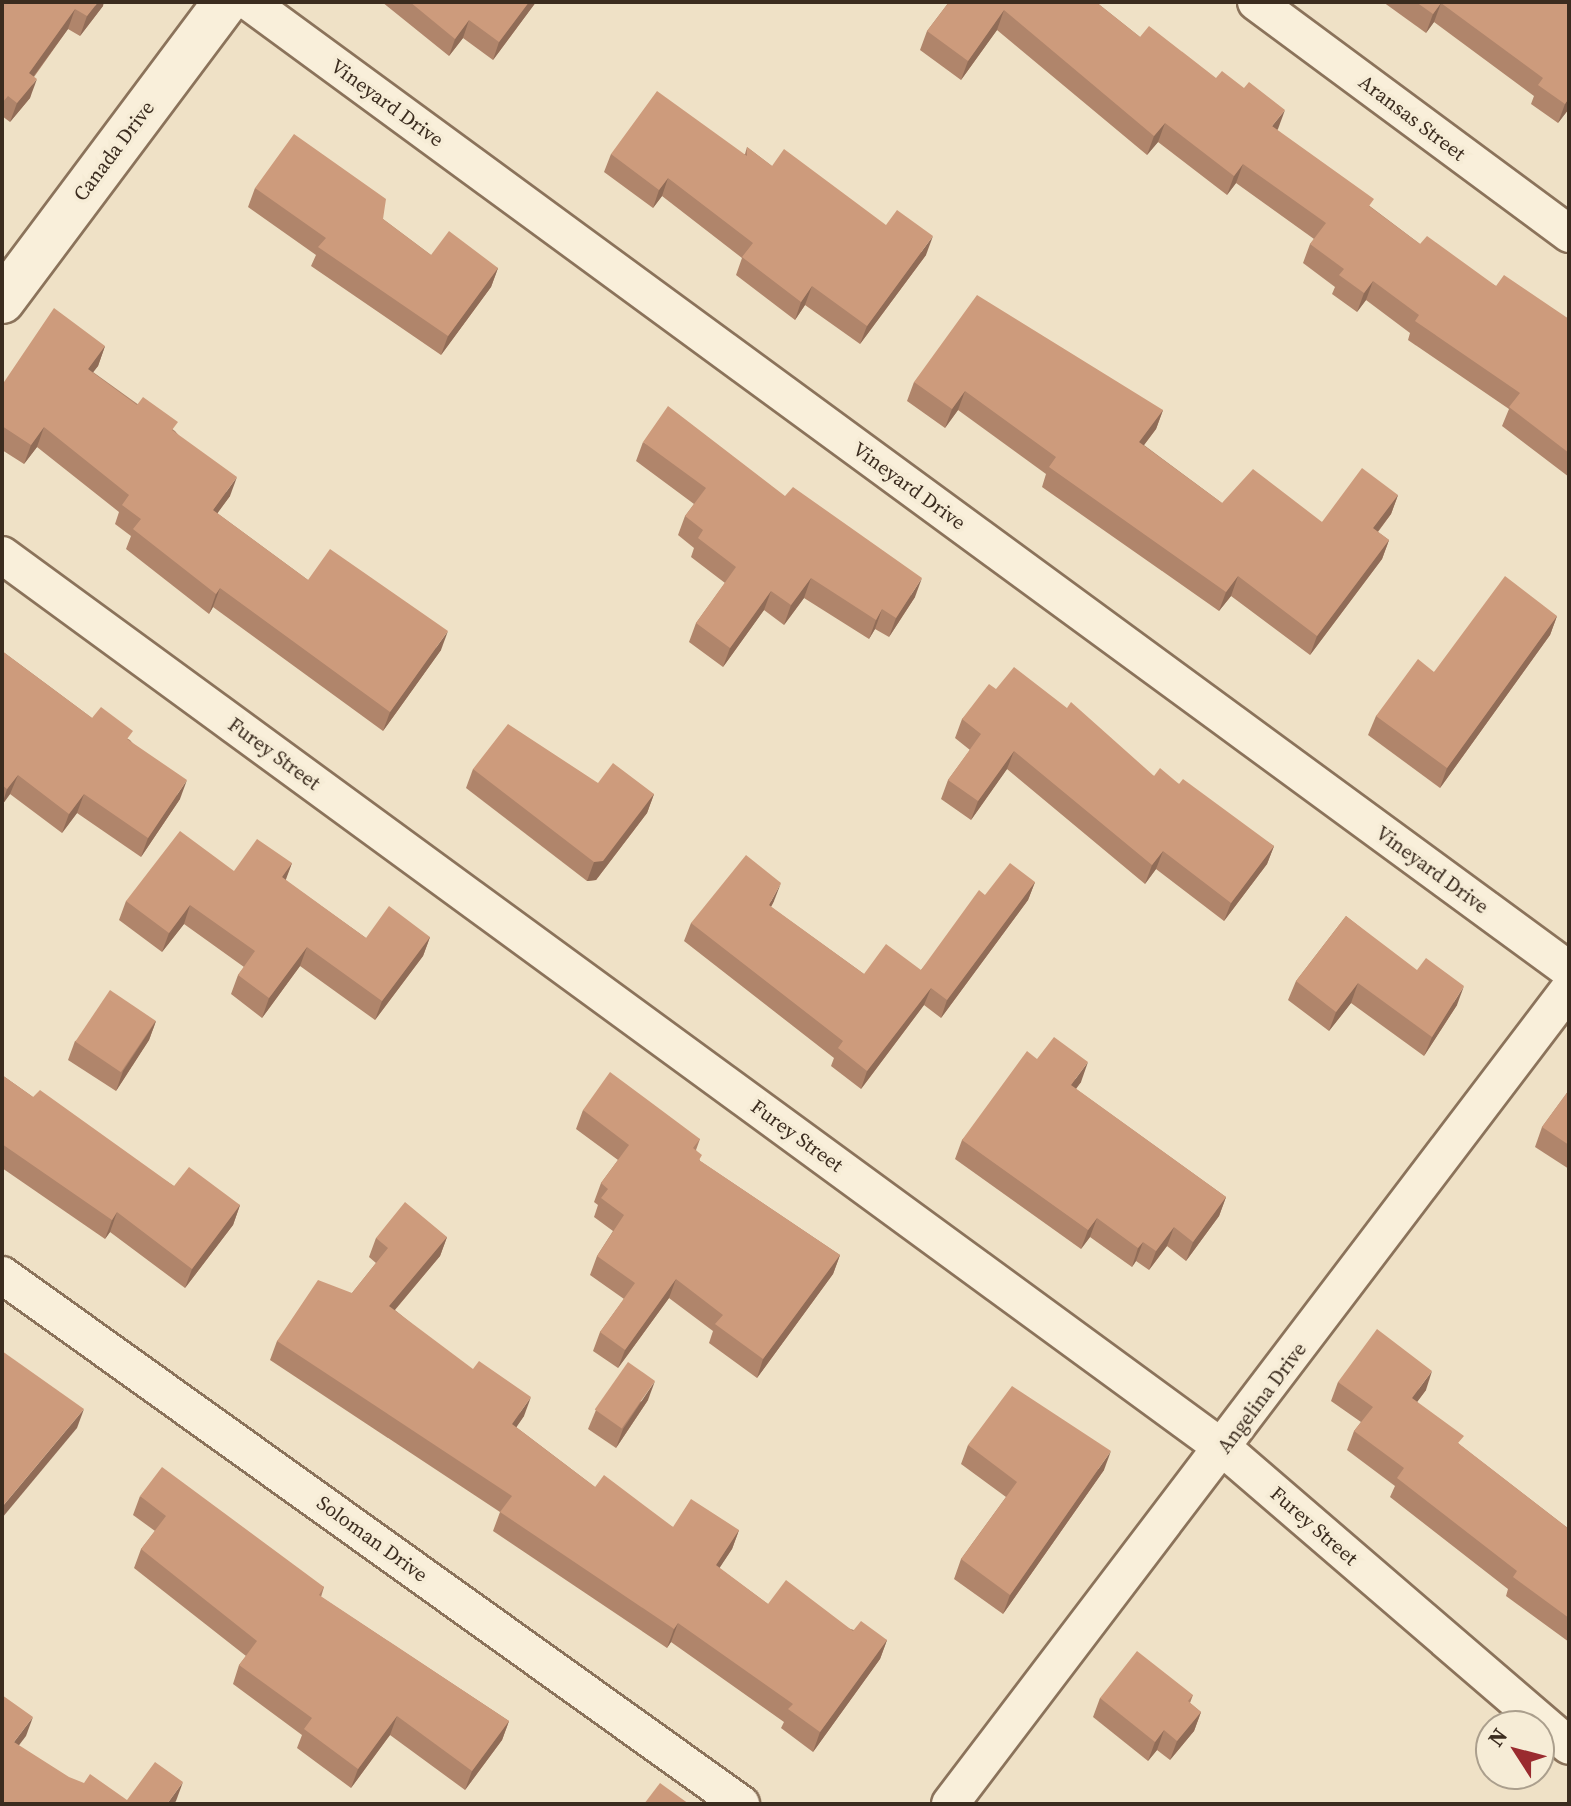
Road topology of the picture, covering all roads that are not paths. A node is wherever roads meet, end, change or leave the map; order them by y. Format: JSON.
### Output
{"nodes":[{"id":1,"x":226,"y":2,"type":"edge"},
{"id":2,"x":249,"y":2,"type":"edge"},
{"id":3,"x":1256,"y":2,"type":"edge"},
{"id":4,"x":1569,"y":234,"type":"edge"},
{"id":5,"x":2,"y":301,"type":"edge"},
{"id":6,"x":2,"y":555,"type":"edge"},
{"id":7,"x":1569,"y":970,"type":"edge"},
{"id":8,"x":1569,"y":989,"type":"edge"},
{"id":9,"x":2,"y":1275,"type":"edge"},
{"id":10,"x":1224,"y":1449,"type":"junction"},
{"id":11,"x":1569,"y":1746,"type":"edge"},
{"id":12,"x":741,"y":1804,"type":"edge"},
{"id":13,"x":950,"y":1804,"type":"edge"}],
"edges":[{"from":1,"to":5,"type":"street","name":"Canada Drive"},
{"from":2,"to":7,"type":"street","name":"Vineyard Drive"},
{"from":3,"to":4,"type":"street","name":"Aransas Street"},
{"from":6,"to":10,"type":"street","name":"Furey Street"},
{"from":8,"to":10,"type":"street","name":"Angelina Drive"},
{"from":9,"to":12,"type":"street","name":"Soloman Drive"},
{"from":10,"to":11,"type":"street","name":"Furey Street"},
{"from":10,"to":13,"type":"street","name":"Angelina Drive"}]}
